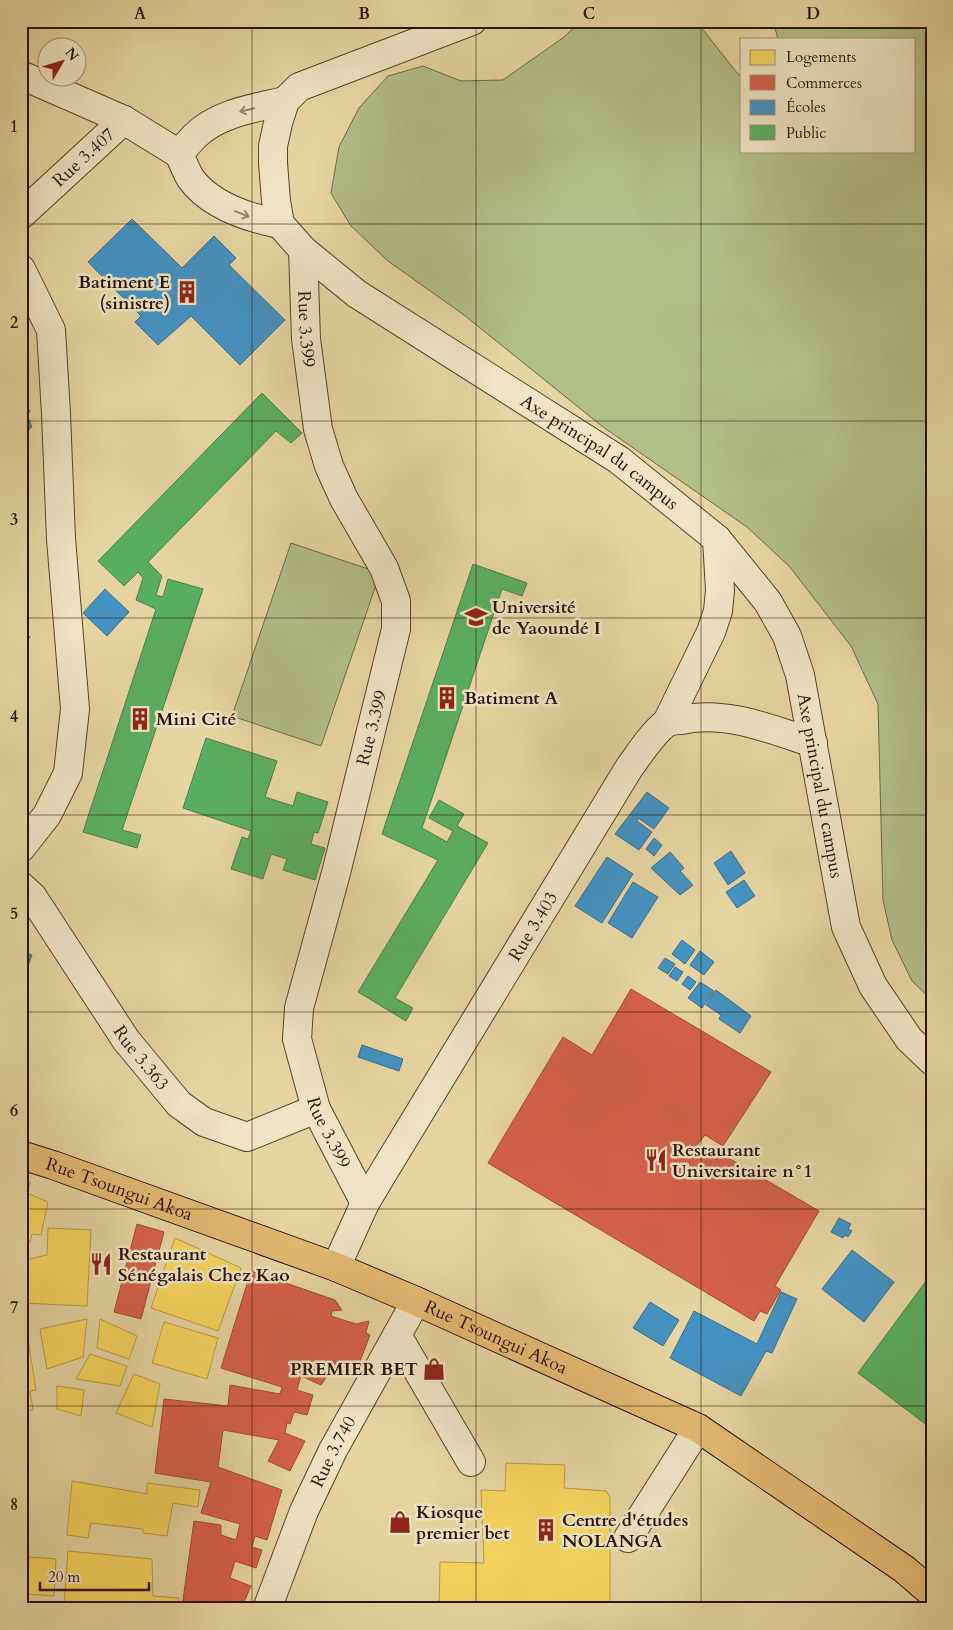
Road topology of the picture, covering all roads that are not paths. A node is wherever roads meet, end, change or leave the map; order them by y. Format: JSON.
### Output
{"nodes":[{"id":1,"x":472,"y":21,"type":"edge"},
{"id":2,"x":21,"y":75,"type":"edge"},
{"id":3,"x":285,"y":101,"type":"junction"},
{"id":4,"x":124,"y":120,"type":"junction"},
{"id":5,"x":179,"y":154,"type":"junction"},
{"id":6,"x":21,"y":215,"type":"edge"},
{"id":7,"x":280,"y":224,"type":"junction"},
{"id":8,"x":302,"y":250,"type":"junction"},
{"id":9,"x":21,"y":269,"type":"edge"},
{"id":10,"x":717,"y":539,"type":"junction"},
{"id":11,"x":667,"y":722,"type":"junction"},
{"id":12,"x":813,"y":743,"type":"junction"},
{"id":13,"x":21,"y":848,"type":"edge"},
{"id":14,"x":21,"y":886,"type":"edge"},
{"id":15,"x":932,"y":1061,"type":"edge"},
{"id":16,"x":316,"y":1109,"type":"junction"},
{"id":17,"x":21,"y":1155,"type":"edge"},
{"id":18,"x":365,"y":1203,"type":"junction"},
{"id":19,"x":336,"y":1267,"type":"junction"},
{"id":20,"x":416,"y":1301,"type":"junction"},
{"id":21,"x":397,"y":1335,"type":"junction"},
{"id":22,"x":698,"y":1428,"type":"junction"},
{"id":23,"x":471,"y":1462,"type":"dead end"},
{"id":24,"x":628,"y":1538,"type":"dead end"},
{"id":25,"x":932,"y":1594,"type":"edge"},
{"id":26,"x":267,"y":1609,"type":"edge"}],
"edges":[{"from":1,"to":3,"type":"street"},
{"from":2,"to":4,"type":"street"},
{"from":3,"to":5,"type":"street","one_way":true},
{"from":3,"to":7,"type":"street"},
{"from":4,"to":5,"type":"street"},
{"from":4,"to":6,"type":"street","name":"Rue 3.407"},
{"from":5,"to":7,"type":"street","one_way":true},
{"from":7,"to":8,"type":"street","name":"Axe principal du campus"},
{"from":8,"to":10,"type":"street","name":"Axe principal du campus"},
{"from":8,"to":16,"type":"street","name":"Rue 3.399"},
{"from":9,"to":13,"type":"street"},
{"from":10,"to":11,"type":"street","name":"Rue 3.403"},
{"from":10,"to":12,"type":"street","name":"Axe principal du campus"},
{"from":11,"to":12,"type":"street"},
{"from":11,"to":18,"type":"street","name":"Rue 3.403"},
{"from":12,"to":15,"type":"street","name":"Axe principal du campus"},
{"from":14,"to":16,"type":"street","name":"Rue 3.363"},
{"from":16,"to":18,"type":"street","name":"Rue 3.399"},
{"from":17,"to":19,"type":"main road","name":"Rue Tsoungui Akoa"},
{"from":18,"to":19,"type":"street","name":"Rue 3.403"},
{"from":19,"to":20,"type":"main road","name":"Rue Tsoungui Akoa"},
{"from":20,"to":21,"type":"street","name":"Rue 3.740"},
{"from":20,"to":22,"type":"main road","name":"Rue Tsoungui Akoa"},
{"from":21,"to":23,"type":"street"},
{"from":21,"to":26,"type":"street","name":"Rue 3.740"},
{"from":22,"to":24,"type":"street"},
{"from":22,"to":25,"type":"main road","name":"Rue Tsoungui Akoa"}]}
